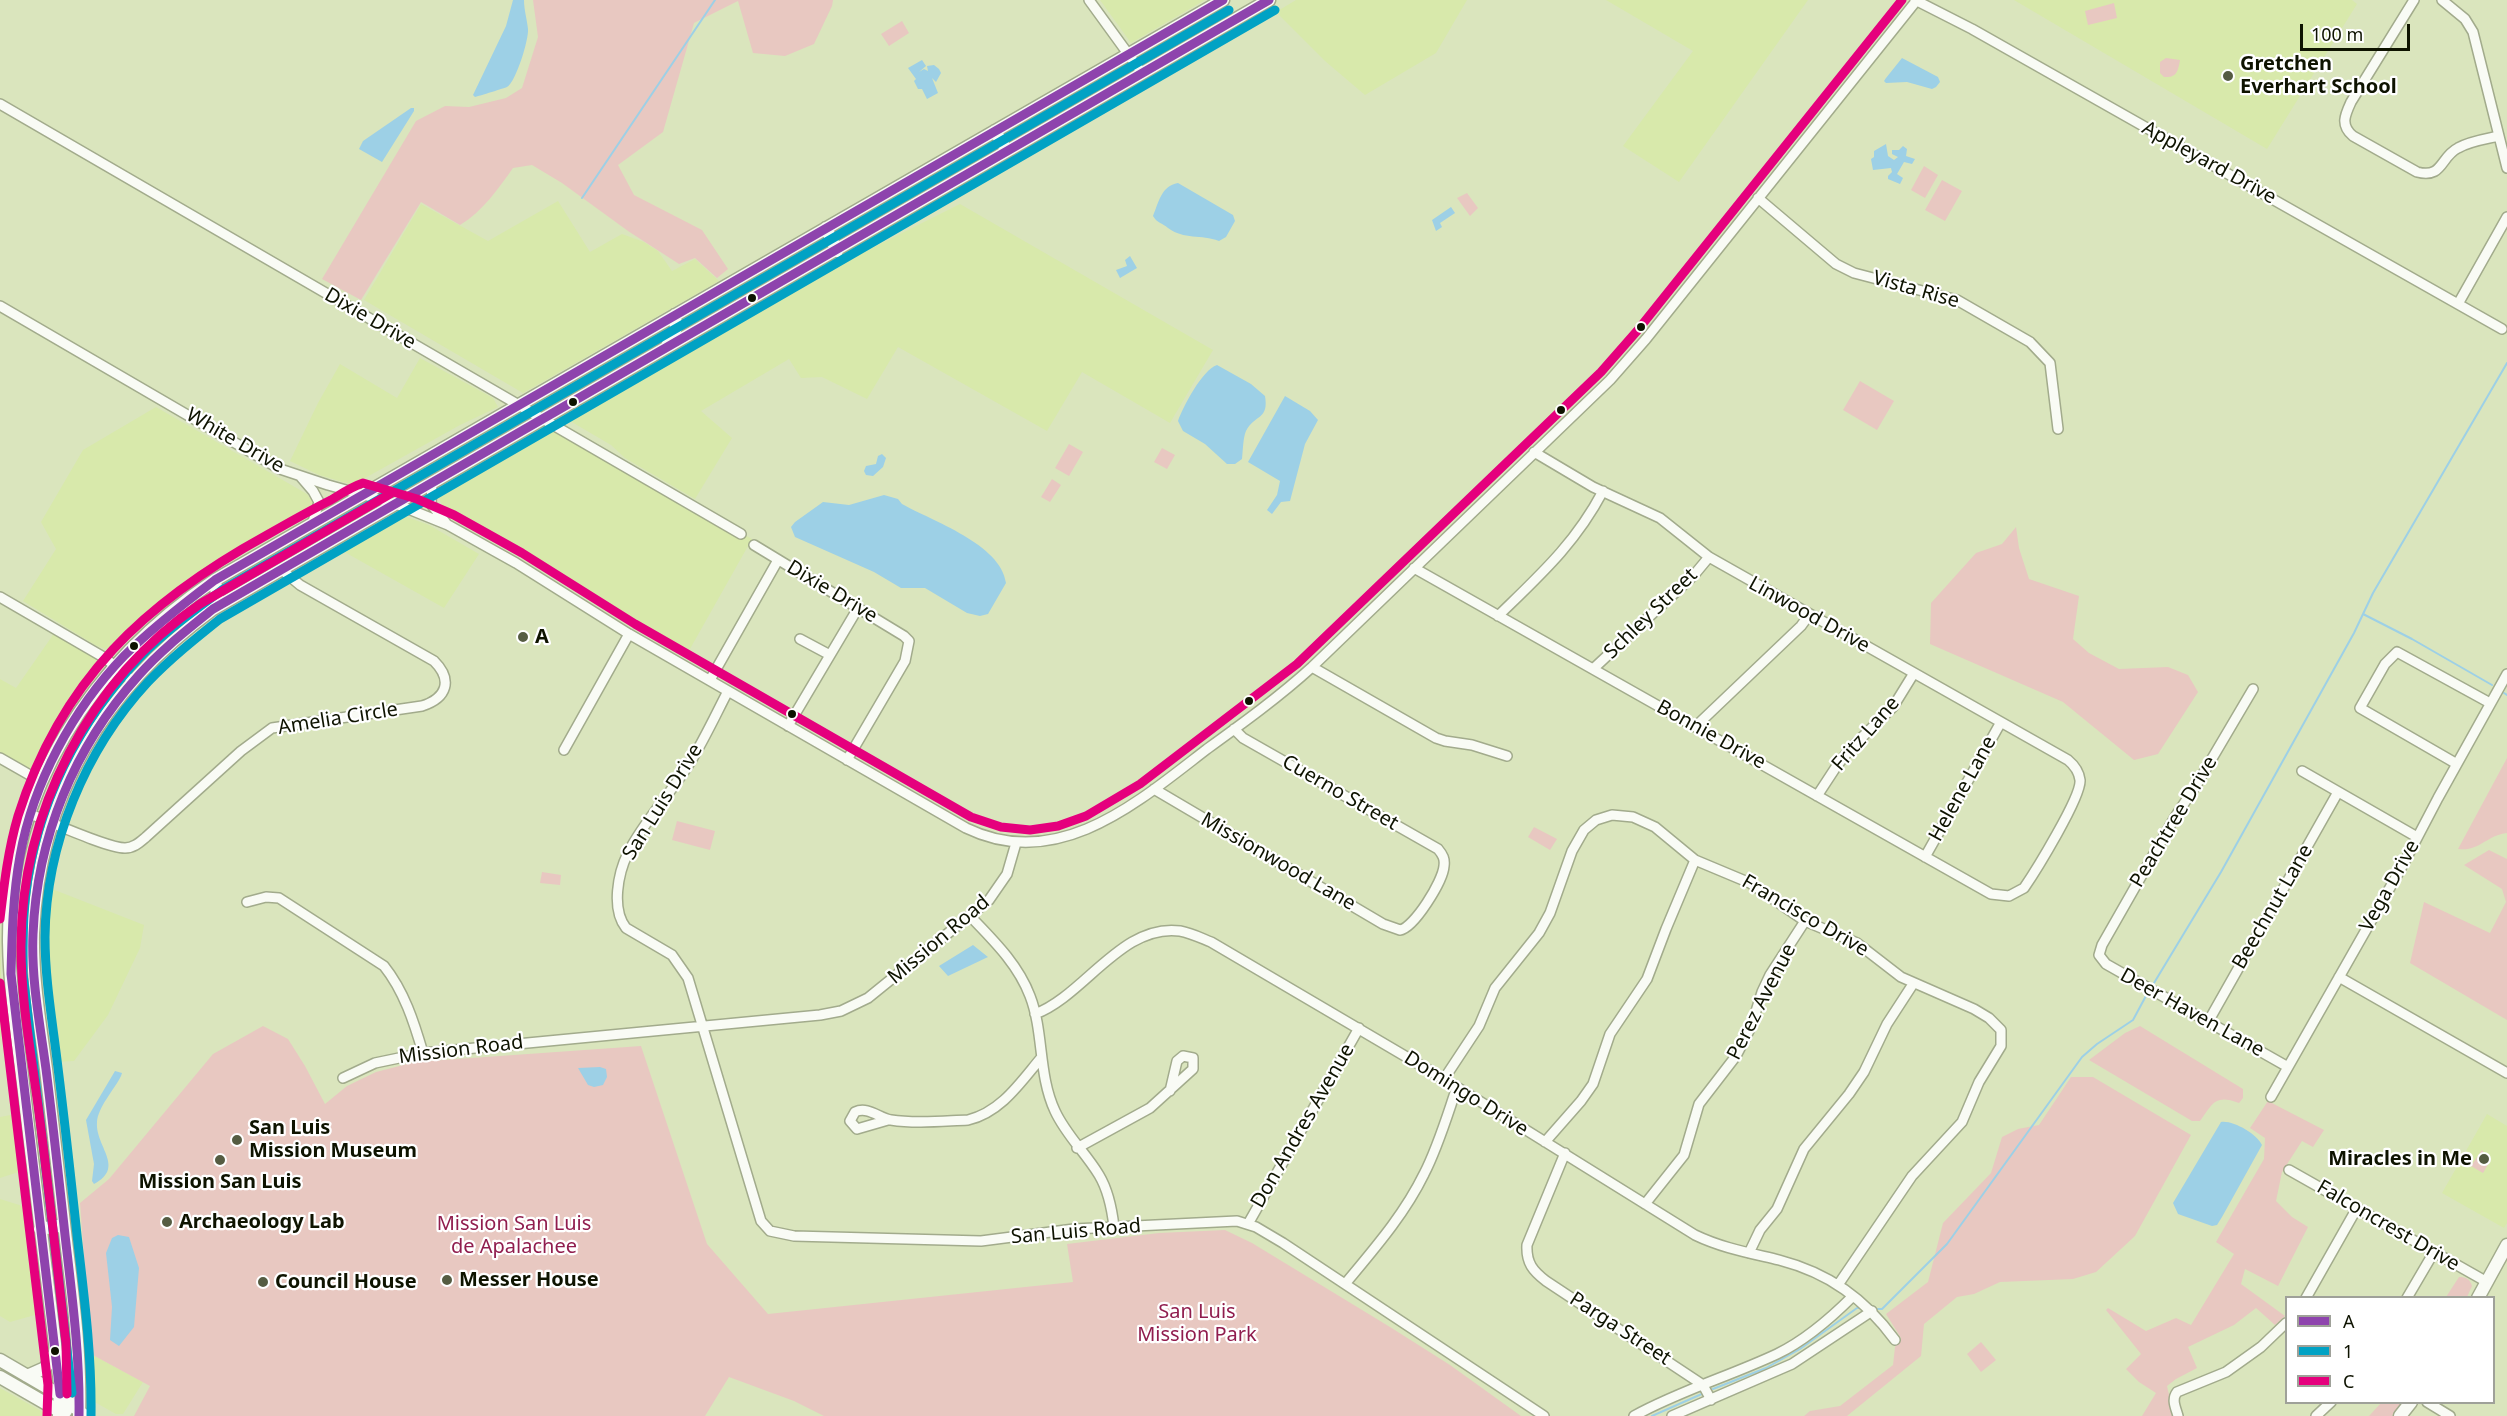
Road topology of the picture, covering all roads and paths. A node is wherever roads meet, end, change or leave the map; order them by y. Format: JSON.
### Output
{"nodes":[{"id":1,"x":1089,"y":0,"type":"edge"},
{"id":2,"x":1222,"y":0,"type":"edge"},
{"id":3,"x":1269,"y":0,"type":"edge"},
{"id":4,"x":1916,"y":0,"type":"edge"},
{"id":5,"x":2414,"y":0,"type":"edge"},
{"id":6,"x":2442,"y":0,"type":"edge"},
{"id":7,"x":1255,"y":3,"type":"edge"},
{"id":8,"x":1128,"y":54,"type":"junction"},
{"id":9,"x":1142,"y":73,"type":"junction"},
{"id":10,"x":0,"y":104,"type":"edge"},
{"id":11,"x":995,"y":131,"type":"junction"},
{"id":12,"x":2499,"y":136,"type":"junction"},
{"id":13,"x":1007,"y":151,"type":"junction"},
{"id":14,"x":2507,"y":168,"type":"edge"},
{"id":15,"x":1758,"y":198,"type":"junction"},
{"id":16,"x":2507,"y":217,"type":"edge"},
{"id":17,"x":826,"y":228,"type":"junction"},
{"id":18,"x":837,"y":250,"type":"junction"},
{"id":19,"x":2458,"y":304,"type":"junction"},
{"id":20,"x":0,"y":306,"type":"edge"},
{"id":21,"x":675,"y":315,"type":"junction"},
{"id":22,"x":2502,"y":329,"type":"dead end"},
{"id":23,"x":667,"y":347,"type":"junction"},
{"id":24,"x":519,"y":405,"type":"junction"},
{"id":25,"x":544,"y":418,"type":"junction"},
{"id":26,"x":2058,"y":429,"type":"dead end"},
{"id":27,"x":1534,"y":452,"type":"junction"},
{"id":28,"x":299,"y":476,"type":"junction"},
{"id":29,"x":432,"y":483,"type":"junction"},
{"id":30,"x":1603,"y":491,"type":"junction"},
{"id":31,"x":364,"y":495,"type":"junction"},
{"id":32,"x":396,"y":504,"type":"junction"},
{"id":33,"x":312,"y":525,"type":"junction"},
{"id":34,"x":448,"y":525,"type":"junction"},
{"id":35,"x":741,"y":534,"type":"dead end"},
{"id":36,"x":754,"y":545,"type":"dead end"},
{"id":37,"x":1709,"y":557,"type":"junction"},
{"id":38,"x":778,"y":560,"type":"junction"},
{"id":39,"x":1414,"y":568,"type":"junction"},
{"id":40,"x":282,"y":570,"type":"junction"},
{"id":41,"x":215,"y":580,"type":"junction"},
{"id":42,"x":0,"y":597,"type":"edge"},
{"id":43,"x":858,"y":608,"type":"junction"},
{"id":44,"x":209,"y":612,"type":"junction"},
{"id":45,"x":1809,"y":615,"type":"junction"},
{"id":46,"x":1498,"y":616,"type":"junction"},
{"id":47,"x":629,"y":634,"type":"junction"},
{"id":48,"x":800,"y":639,"type":"dead end"},
{"id":49,"x":830,"y":655,"type":"junction"},
{"id":50,"x":114,"y":666,"type":"junction"},
{"id":51,"x":1312,"y":667,"type":"junction"},
{"id":52,"x":1593,"y":669,"type":"junction"},
{"id":53,"x":1914,"y":673,"type":"junction"},
{"id":54,"x":2507,"y":674,"type":"edge"},
{"id":55,"x":132,"y":680,"type":"junction"},
{"id":56,"x":710,"y":680,"type":"junction"},
{"id":57,"x":2253,"y":689,"type":"dead end"},
{"id":58,"x":728,"y":691,"type":"junction"},
{"id":59,"x":2490,"y":704,"type":"junction"},
{"id":60,"x":2001,"y":722,"type":"junction"},
{"id":61,"x":788,"y":726,"type":"junction"},
{"id":62,"x":1695,"y":727,"type":"junction"},
{"id":63,"x":1234,"y":729,"type":"junction"},
{"id":64,"x":564,"y":750,"type":"dead end"},
{"id":65,"x":1507,"y":756,"type":"dead end"},
{"id":66,"x":0,"y":758,"type":"edge"},
{"id":67,"x":847,"y":760,"type":"junction"},
{"id":68,"x":2457,"y":764,"type":"junction"},
{"id":69,"x":2302,"y":771,"type":"dead end"},
{"id":70,"x":42,"y":782,"type":"junction"},
{"id":71,"x":1154,"y":789,"type":"junction"},
{"id":72,"x":2338,"y":792,"type":"junction"},
{"id":73,"x":1817,"y":796,"type":"junction"},
{"id":74,"x":30,"y":814,"type":"junction"},
{"id":75,"x":52,"y":822,"type":"junction"},
{"id":76,"x":2417,"y":837,"type":"junction"},
{"id":77,"x":1016,"y":843,"type":"junction"},
{"id":78,"x":1925,"y":857,"type":"junction"},
{"id":79,"x":1695,"y":860,"type":"junction"},
{"id":80,"x":2009,"y":896,"type":"joint"},
{"id":81,"x":247,"y":902,"type":"dead end"},
{"id":82,"x":970,"y":916,"type":"junction"},
{"id":83,"x":11,"y":917,"type":"junction"},
{"id":84,"x":1805,"y":921,"type":"junction"},
{"id":85,"x":1404,"y":929,"type":"joint"},
{"id":86,"x":33,"y":942,"type":"junction"},
{"id":87,"x":2099,"y":955,"type":"joint"},
{"id":88,"x":2339,"y":977,"type":"junction"},
{"id":89,"x":1913,"y":984,"type":"junction"},
{"id":90,"x":1035,"y":1014,"type":"junction"},
{"id":91,"x":38,"y":1015,"type":"junction"},
{"id":92,"x":16,"y":1016,"type":"junction"},
{"id":93,"x":2208,"y":1022,"type":"junction"},
{"id":94,"x":703,"y":1026,"type":"junction"},
{"id":95,"x":1359,"y":1028,"type":"junction"},
{"id":96,"x":423,"y":1053,"type":"junction"},
{"id":97,"x":1041,"y":1058,"type":"junction"},
{"id":98,"x":2288,"y":1067,"type":"junction"},
{"id":99,"x":2507,"y":1073,"type":"edge"},
{"id":100,"x":343,"y":1078,"type":"dead end"},
{"id":101,"x":1444,"y":1078,"type":"junction"},
{"id":102,"x":1457,"y":1087,"type":"junction"},
{"id":103,"x":1170,"y":1092,"type":"dead end"},
{"id":104,"x":2271,"y":1097,"type":"dead end"},
{"id":105,"x":888,"y":1120,"type":"dead end"},
{"id":106,"x":1545,"y":1142,"type":"junction"},
{"id":107,"x":1077,"y":1148,"type":"junction"},
{"id":108,"x":1565,"y":1153,"type":"junction"},
{"id":109,"x":2289,"y":1170,"type":"dead end"},
{"id":110,"x":1645,"y":1204,"type":"junction"},
{"id":111,"x":2357,"y":1208,"type":"junction"},
{"id":112,"x":1248,"y":1224,"type":"junction"},
{"id":113,"x":64,"y":1225,"type":"junction"},
{"id":114,"x":1114,"y":1227,"type":"junction"},
{"id":115,"x":40,"y":1229,"type":"junction"},
{"id":116,"x":2507,"y":1245,"type":"edge"},
{"id":117,"x":2434,"y":1252,"type":"junction"},
{"id":118,"x":1749,"y":1253,"type":"junction"},
{"id":119,"x":2487,"y":1282,"type":"junction"},
{"id":120,"x":1345,"y":1284,"type":"junction"},
{"id":121,"x":1838,"y":1286,"type":"junction"},
{"id":122,"x":1853,"y":1296,"type":"junction"},
{"id":123,"x":2307,"y":1296,"type":"edge"},
{"id":124,"x":2408,"y":1296,"type":"edge"},
{"id":125,"x":2479,"y":1296,"type":"edge"},
{"id":126,"x":1872,"y":1311,"type":"junction"},
{"id":127,"x":2285,"y":1324,"type":"edge"},
{"id":128,"x":1895,"y":1340,"type":"dead end"},
{"id":129,"x":56,"y":1352,"type":"junction"},
{"id":130,"x":0,"y":1360,"type":"edge"},
{"id":131,"x":27,"y":1376,"type":"junction"},
{"id":132,"x":0,"y":1377,"type":"edge"},
{"id":133,"x":1703,"y":1384,"type":"junction"},
{"id":134,"x":60,"y":1395,"type":"junction"},
{"id":135,"x":1711,"y":1400,"type":"junction"},
{"id":136,"x":2329,"y":1404,"type":"edge"},
{"id":137,"x":2409,"y":1404,"type":"edge"},
{"id":138,"x":2430,"y":1404,"type":"edge"},
{"id":139,"x":59,"y":1413,"type":"edge"},
{"id":140,"x":81,"y":1415,"type":"edge"},
{"id":141,"x":1544,"y":1416,"type":"edge"},
{"id":142,"x":1634,"y":1416,"type":"edge"},
{"id":143,"x":1672,"y":1416,"type":"edge"},
{"id":144,"x":2178,"y":1416,"type":"edge"},
{"id":145,"x":2316,"y":1416,"type":"edge"},
{"id":146,"x":2400,"y":1416,"type":"edge"},
{"id":147,"x":2450,"y":1416,"type":"edge"}],
"edges":[{"from":1,"to":8,"type":"street"},
{"from":2,"to":8,"type":"main road"},
{"from":3,"to":7,"type":"main road"},
{"from":4,"to":15,"type":"street"},
{"from":4,"to":19,"type":"street","name":"Appleyard Drive"},
{"from":5,"to":12,"type":"street"},
{"from":6,"to":12,"type":"street"},
{"from":7,"to":9,"type":"main road"},
{"from":8,"to":9,"type":"street"},
{"from":8,"to":11,"type":"main road"},
{"from":9,"to":13,"type":"main road"},
{"from":10,"to":24,"type":"street","name":"Dixie Drive"},
{"from":11,"to":13,"type":"main road"},
{"from":11,"to":17,"type":"main road"},
{"from":12,"to":14,"type":"street"},
{"from":13,"to":18,"type":"main road"},
{"from":15,"to":26,"type":"street","name":"Vista Rise"},
{"from":15,"to":27,"type":"street"},
{"from":16,"to":19,"type":"street"},
{"from":17,"to":18,"type":"main road"},
{"from":17,"to":21,"type":"main road"},
{"from":18,"to":23,"type":"main road"},
{"from":19,"to":22,"type":"street","name":"Appleyard Drive"},
{"from":20,"to":28,"type":"street","name":"White Drive"},
{"from":21,"to":23,"type":"main road"},
{"from":21,"to":24,"type":"main road"},
{"from":23,"to":25,"type":"main road"},
{"from":24,"to":25,"type":"street","name":"Dixie Drive"},
{"from":24,"to":31,"type":"main road"},
{"from":25,"to":29,"type":"main road"},
{"from":25,"to":35,"type":"street","name":"Dixie Drive"},
{"from":27,"to":30,"type":"street","name":"Linwood Drive"},
{"from":27,"to":39,"type":"street"},
{"from":28,"to":31,"type":"street","name":"White Drive"},
{"from":28,"to":33,"type":"street"},
{"from":29,"to":32,"type":"main road"},
{"from":29,"to":34,"type":"street"},
{"from":30,"to":37,"type":"street","name":"Linwood Drive"},
{"from":30,"to":46,"type":"street"},
{"from":31,"to":32,"type":"street","name":"White Drive"},
{"from":31,"to":33,"type":"main road"},
{"from":32,"to":34,"type":"street","name":"White Drive"},
{"from":32,"to":40,"type":"main road"},
{"from":33,"to":41,"type":"main road"},
{"from":34,"to":47,"type":"street","name":"White Drive"},
{"from":36,"to":38,"type":"street","name":"Dixie Drive"},
{"from":37,"to":45,"type":"street","name":"Linwood Drive"},
{"from":37,"to":52,"type":"street","name":"Schley Street"},
{"from":38,"to":43,"type":"street","name":"Dixie Drive"},
{"from":38,"to":56,"type":"street"},
{"from":39,"to":46,"type":"street","name":"Bonnie Drive"},
{"from":39,"to":51,"type":"street"},
{"from":40,"to":44,"type":"main road"},
{"from":40,"to":75,"type":"street","name":"Amelia Circle"},
{"from":41,"to":44,"type":"main road"},
{"from":41,"to":50,"type":"main road"},
{"from":42,"to":50,"type":"street"},
{"from":43,"to":49,"type":"street"},
{"from":43,"to":67,"type":"street","name":"Dixie Drive"},
{"from":44,"to":55,"type":"main road"},
{"from":45,"to":53,"type":"street","name":"Linwood Drive"},
{"from":45,"to":62,"type":"street"},
{"from":46,"to":52,"type":"street","name":"Bonnie Drive"},
{"from":47,"to":56,"type":"street","name":"White Drive"},
{"from":47,"to":64,"type":"street"},
{"from":48,"to":49,"type":"street"},
{"from":49,"to":61,"type":"street"},
{"from":50,"to":55,"type":"street"},
{"from":50,"to":70,"type":"main road"},
{"from":51,"to":63,"type":"street"},
{"from":51,"to":65,"type":"street"},
{"from":52,"to":62,"type":"street","name":"Bonnie Drive"},
{"from":53,"to":60,"type":"street","name":"Linwood Drive"},
{"from":53,"to":73,"type":"street","name":"Fritz Lane"},
{"from":54,"to":59,"type":"street","name":"Vega Drive"},
{"from":55,"to":75,"type":"main road"},
{"from":56,"to":58,"type":"street","name":"White Drive"},
{"from":57,"to":87,"type":"street","name":"Peachtree Drive"},
{"from":58,"to":61,"type":"street","name":"White Drive"},
{"from":58,"to":94,"type":"street","name":"San Luis Drive"},
{"from":59,"to":68,"type":"street","name":"Vega Drive"},
{"from":59,"to":68,"type":"street"},
{"from":60,"to":78,"type":"street","name":"Helene Lane"},
{"from":60,"to":80,"type":"street","name":"Linwood Drive"},
{"from":61,"to":67,"type":"street","name":"White Drive"},
{"from":62,"to":73,"type":"street","name":"Bonnie Drive"},
{"from":63,"to":71,"type":"street"},
{"from":63,"to":85,"type":"street","name":"Cuerno Street"},
{"from":66,"to":70,"type":"street"},
{"from":67,"to":77,"type":"street","name":"White Drive"},
{"from":68,"to":76,"type":"street","name":"Vega Drive"},
{"from":69,"to":72,"type":"street"},
{"from":70,"to":74,"type":"main road"},
{"from":71,"to":77,"type":"street"},
{"from":71,"to":85,"type":"street","name":"Missionwood Lane"},
{"from":72,"to":76,"type":"street"},
{"from":72,"to":93,"type":"street","name":"Beechnut Lane"},
{"from":73,"to":78,"type":"street","name":"Bonnie Drive"},
{"from":74,"to":75,"type":"street","name":"Amelia Circle"},
{"from":74,"to":83,"type":"main road"},
{"from":75,"to":86,"type":"main road"},
{"from":76,"to":88,"type":"street","name":"Vega Drive"},
{"from":77,"to":82,"type":"street","name":"Mission Road"},
{"from":78,"to":80,"type":"street","name":"Bonnie Drive"},
{"from":79,"to":84,"type":"street","name":"Francisco Drive"},
{"from":79,"to":101,"type":"street","name":"Francisco Drive"},
{"from":79,"to":106,"type":"street"},
{"from":81,"to":96,"type":"street"},
{"from":82,"to":90,"type":"street"},
{"from":82,"to":94,"type":"street","name":"Mission Road"},
{"from":83,"to":86,"type":"main road"},
{"from":83,"to":92,"type":"main road"},
{"from":84,"to":89,"type":"street","name":"Francisco Drive"},
{"from":84,"to":110,"type":"street","name":"Perez Avenue"},
{"from":86,"to":91,"type":"main road"},
{"from":87,"to":93,"type":"street","name":"Deer Haven Lane"},
{"from":88,"to":98,"type":"street","name":"Vega Drive"},
{"from":88,"to":99,"type":"street"},
{"from":89,"to":118,"type":"street"},
{"from":89,"to":121,"type":"street","name":"Francisco Drive"},
{"from":90,"to":95,"type":"street","name":"Domingo Drive"},
{"from":90,"to":97,"type":"street"},
{"from":91,"to":92,"type":"main road"},
{"from":91,"to":113,"type":"main road"},
{"from":92,"to":115,"type":"main road"},
{"from":93,"to":98,"type":"street","name":"Deer Haven Lane"},
{"from":94,"to":96,"type":"street","name":"Mission Road"},
{"from":94,"to":114,"type":"street","name":"San Luis Road"},
{"from":95,"to":101,"type":"street","name":"Domingo Drive"},
{"from":95,"to":112,"type":"street","name":"Don Andres Avenue"},
{"from":96,"to":100,"type":"street","name":"Mission Road"},
{"from":97,"to":105,"type":"street"},
{"from":97,"to":107,"type":"street"},
{"from":98,"to":104,"type":"street","name":"Vega Drive"},
{"from":101,"to":102,"type":"street","name":"Domingo Drive"},
{"from":102,"to":106,"type":"street","name":"Domingo Drive"},
{"from":102,"to":120,"type":"street"},
{"from":103,"to":107,"type":"street"},
{"from":106,"to":108,"type":"street","name":"Domingo Drive"},
{"from":107,"to":114,"type":"street"},
{"from":108,"to":110,"type":"street","name":"Domingo Drive"},
{"from":108,"to":133,"type":"street","name":"Parga Street"},
{"from":109,"to":111,"type":"street","name":"Falconcrest Drive"},
{"from":110,"to":118,"type":"street","name":"Domingo Drive"},
{"from":111,"to":117,"type":"street","name":"Falconcrest Drive"},
{"from":111,"to":123,"type":"street"},
{"from":112,"to":114,"type":"street","name":"San Luis Road"},
{"from":112,"to":120,"type":"street","name":"San Luis Road"},
{"from":113,"to":115,"type":"main road"},
{"from":113,"to":140,"type":"main road"},
{"from":115,"to":129,"type":"main road"},
{"from":116,"to":119,"type":"main road"},
{"from":117,"to":119,"type":"street","name":"Falconcrest Drive"},
{"from":117,"to":124,"type":"street"},
{"from":118,"to":121,"type":"street","name":"Domingo Drive"},
{"from":119,"to":125,"type":"main road"},
{"from":120,"to":141,"type":"street","name":"San Luis Road"},
{"from":121,"to":122,"type":"street","name":"Domingo Drive"},
{"from":122,"to":126,"type":"street","name":"Domingo Drive"},
{"from":122,"to":133,"type":"street"},
{"from":126,"to":128,"type":"street","name":"Domingo Drive"},
{"from":126,"to":135,"type":"street"},
{"from":127,"to":144,"type":"street"},
{"from":129,"to":131,"type":"main road"},
{"from":129,"to":134,"type":"main road"},
{"from":130,"to":131,"type":"main road"},
{"from":131,"to":134,"type":"main road"},
{"from":132,"to":139,"type":"main road"},
{"from":133,"to":135,"type":"street"},
{"from":133,"to":142,"type":"street"},
{"from":134,"to":139,"type":"main road"},
{"from":134,"to":140,"type":"main road"},
{"from":135,"to":143,"type":"street"},
{"from":136,"to":145,"type":"street"},
{"from":137,"to":146,"type":"main road"},
{"from":138,"to":147,"type":"street"},
{"from":139,"to":140,"type":"main road"}]}
